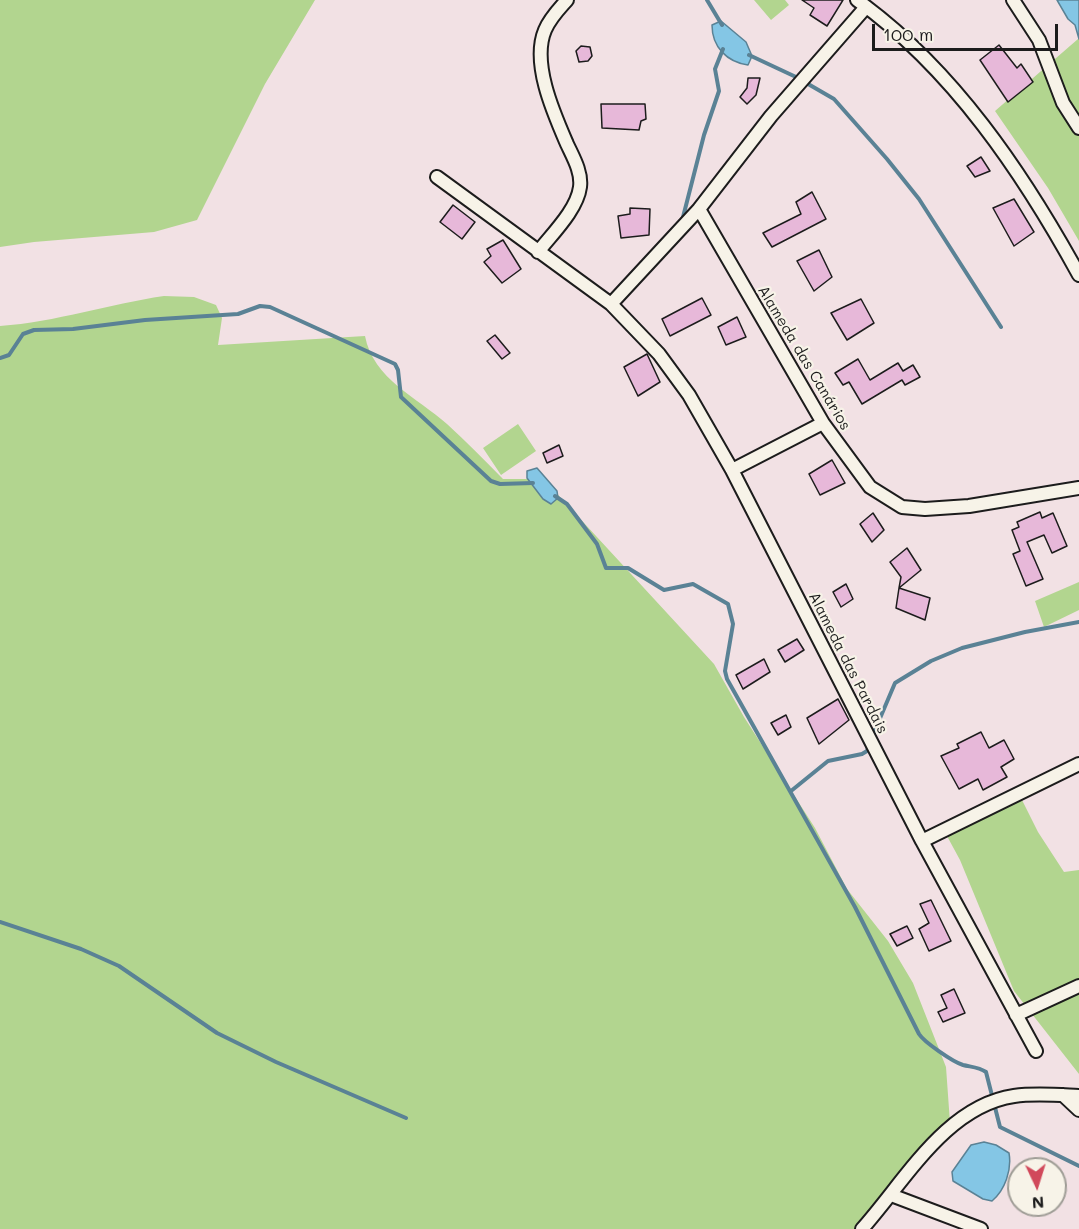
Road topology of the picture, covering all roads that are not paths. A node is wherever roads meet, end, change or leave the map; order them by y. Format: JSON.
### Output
{"nodes":[{"id":1,"x":567,"y":0,"type":"edge"},
{"id":2,"x":1013,"y":0,"type":"edge"},
{"id":3,"x":862,"y":3,"type":"edge"},
{"id":4,"x":1079,"y":128,"type":"edge"},
{"id":5,"x":437,"y":177,"type":"dead end"},
{"id":6,"x":699,"y":209,"type":"junction"},
{"id":7,"x":538,"y":252,"type":"junction"},
{"id":8,"x":1079,"y":275,"type":"edge"},
{"id":9,"x":611,"y":304,"type":"junction"},
{"id":10,"x":823,"y":423,"type":"junction"},
{"id":11,"x":732,"y":470,"type":"junction"},
{"id":12,"x":1079,"y":488,"type":"edge"},
{"id":13,"x":1079,"y":764,"type":"edge"},
{"id":14,"x":922,"y":841,"type":"junction"},
{"id":15,"x":1079,"y":986,"type":"edge"},
{"id":16,"x":1016,"y":1015,"type":"junction"},
{"id":17,"x":1036,"y":1051,"type":"dead end"},
{"id":18,"x":1063,"y":1095,"type":"junction"},
{"id":19,"x":1079,"y":1096,"type":"edge"},
{"id":20,"x":1079,"y":1110,"type":"edge"},
{"id":21,"x":891,"y":1195,"type":"junction"},
{"id":22,"x":862,"y":1229,"type":"edge"},
{"id":23,"x":981,"y":1229,"type":"edge"}],
"edges":[{"from":1,"to":7,"type":"street"},
{"from":2,"to":4,"type":"street"},
{"from":3,"to":6,"type":"street"},
{"from":3,"to":8,"type":"street"},
{"from":5,"to":7,"type":"street","name":"Alameda das Pardais"},
{"from":6,"to":9,"type":"street"},
{"from":6,"to":10,"type":"street","name":"Alameda das Canários"},
{"from":7,"to":9,"type":"street","name":"Alameda das Pardais"},
{"from":9,"to":11,"type":"street","name":"Alameda das Pardais"},
{"from":10,"to":11,"type":"street"},
{"from":10,"to":12,"type":"street","name":"Alameda das Canários"},
{"from":11,"to":14,"type":"street","name":"Alameda das Pardais"},
{"from":13,"to":14,"type":"street"},
{"from":14,"to":16,"type":"street","name":"Alameda das Pardais"},
{"from":15,"to":16,"type":"street"},
{"from":16,"to":17,"type":"street","name":"Alameda das Pardais"},
{"from":18,"to":19,"type":"street"},
{"from":18,"to":20,"type":"street"},
{"from":18,"to":21,"type":"street"},
{"from":21,"to":22,"type":"street"},
{"from":21,"to":23,"type":"street"}]}
